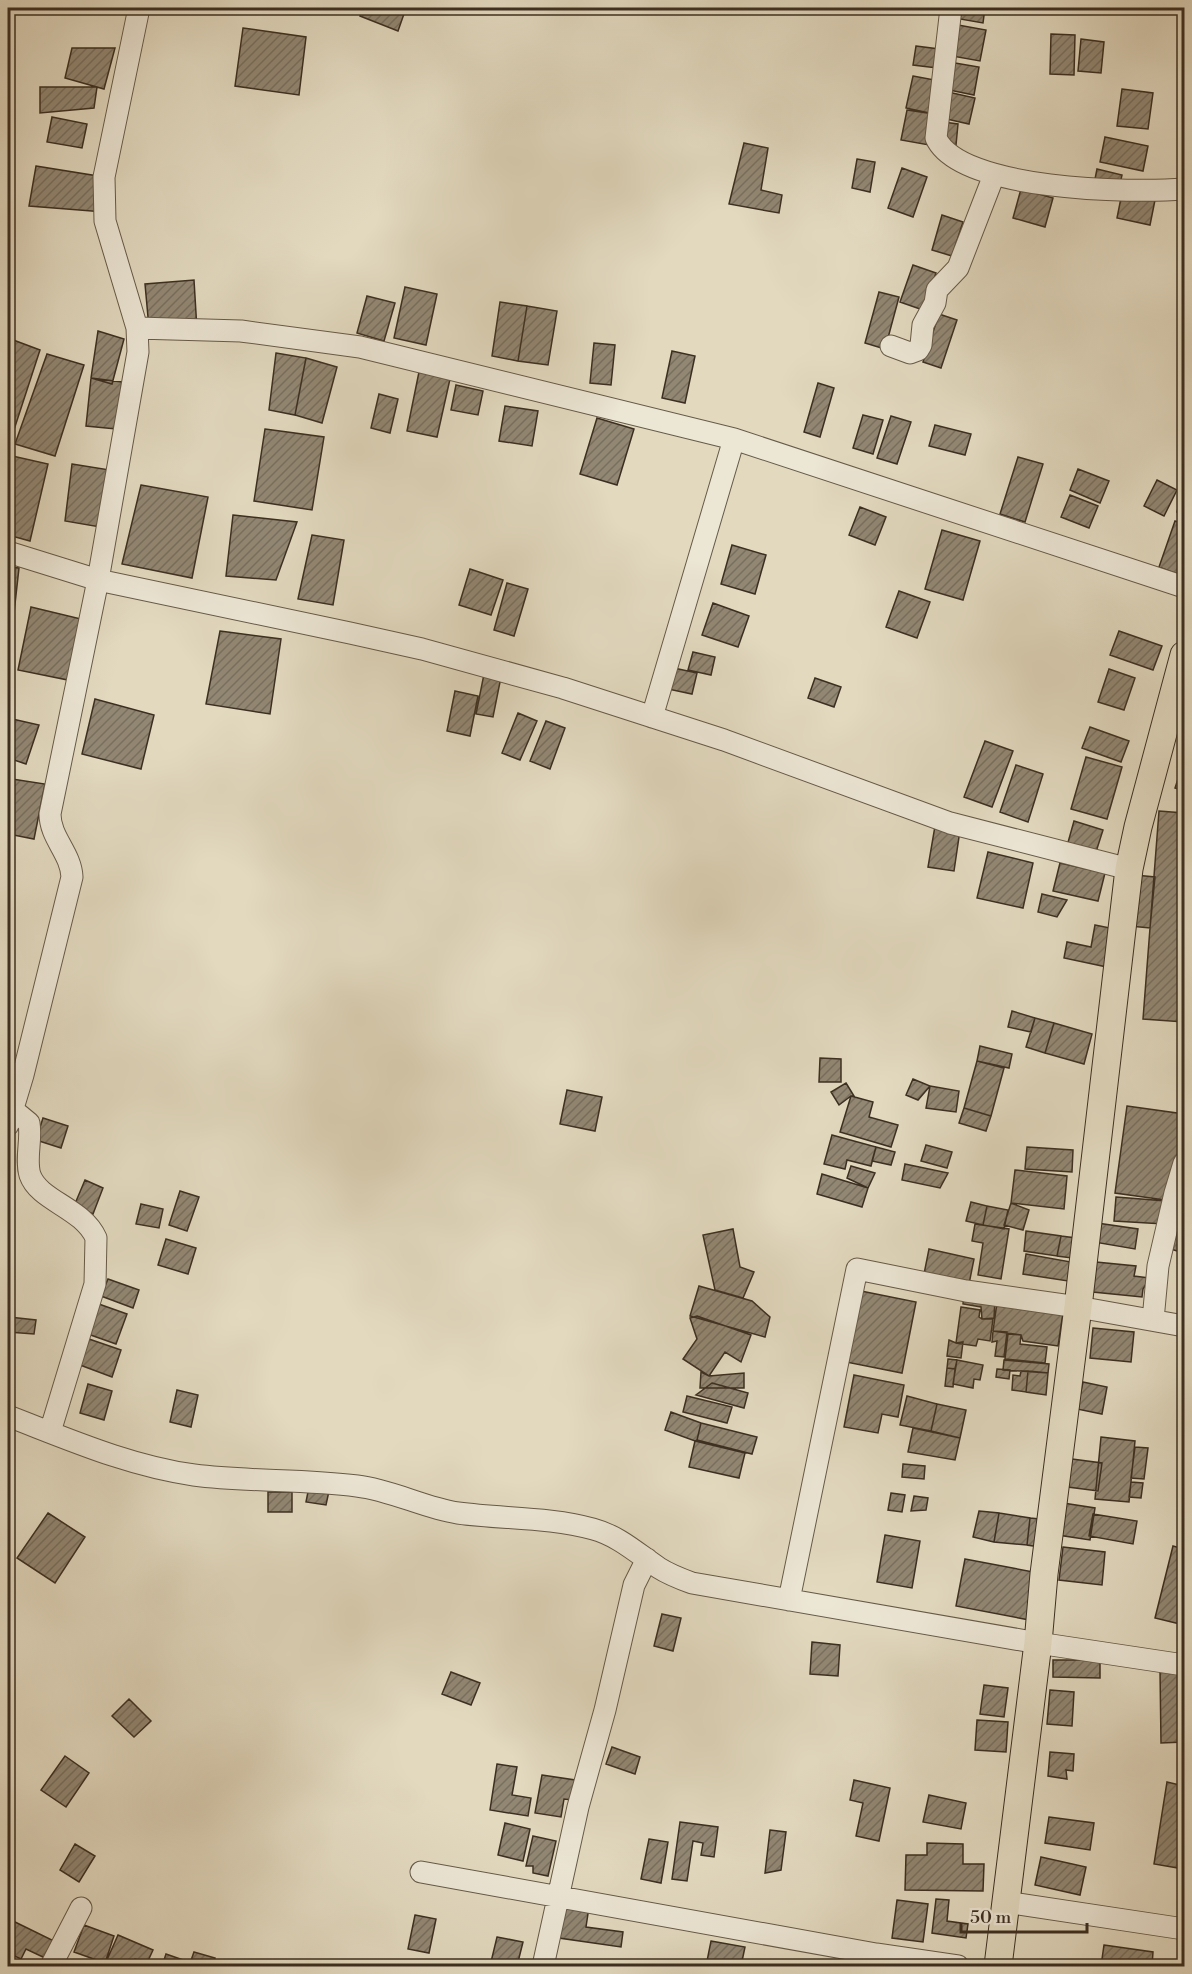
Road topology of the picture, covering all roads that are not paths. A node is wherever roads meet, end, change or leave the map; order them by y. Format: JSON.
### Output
{"nodes":[{"id":1,"x":139,"y":8,"type":"edge"},
{"id":2,"x":951,"y":8,"type":"edge"},
{"id":3,"x":994,"y":174,"type":"junction"},
{"id":4,"x":1185,"y":189,"type":"edge"},
{"id":5,"x":137,"y":328,"type":"junction"},
{"id":6,"x":891,"y":346,"type":"dead end"},
{"id":7,"x":734,"y":439,"type":"junction"},
{"id":8,"x":8,"y":552,"type":"edge"},
{"id":9,"x":98,"y":580,"type":"junction"},
{"id":10,"x":1185,"y":587,"type":"edge"},
{"id":11,"x":1185,"y":656,"type":"edge"},
{"id":12,"x":652,"y":717,"type":"junction"},
{"id":13,"x":1129,"y":869,"type":"junction"},
{"id":14,"x":10,"y":1117,"type":"edge"},
{"id":15,"x":1185,"y":1163,"type":"edge"},
{"id":16,"x":1078,"y":1307,"type":"junction"},
{"id":17,"x":1153,"y":1320,"type":"junction"},
{"id":18,"x":1185,"y":1326,"type":"edge"},
{"id":19,"x":8,"y":1416,"type":"edge"},
{"id":20,"x":50,"y":1432,"type":"junction"},
{"id":21,"x":647,"y":1559,"type":"junction"},
{"id":22,"x":789,"y":1600,"type":"junction"},
{"id":23,"x":1038,"y":1643,"type":"junction"},
{"id":24,"x":1185,"y":1665,"type":"edge"},
{"id":25,"x":421,"y":1872,"type":"dead end"},
{"id":26,"x":558,"y":1896,"type":"junction"},
{"id":27,"x":1006,"y":1902,"type":"junction"},
{"id":28,"x":81,"y":1908,"type":"dead end"},
{"id":29,"x":1185,"y":1929,"type":"edge"},
{"id":30,"x":51,"y":1966,"type":"edge"},
{"id":31,"x":543,"y":1966,"type":"edge"},
{"id":32,"x":957,"y":1966,"type":"edge"},
{"id":33,"x":998,"y":1966,"type":"edge"}],
"edges":[{"from":1,"to":5,"type":"street"},
{"from":2,"to":3,"type":"street"},
{"from":3,"to":4,"type":"street"},
{"from":3,"to":6,"type":"street"},
{"from":5,"to":7,"type":"street"},
{"from":5,"to":9,"type":"street"},
{"from":7,"to":10,"type":"street"},
{"from":7,"to":12,"type":"street"},
{"from":8,"to":9,"type":"street"},
{"from":9,"to":12,"type":"street"},
{"from":9,"to":14,"type":"street"},
{"from":11,"to":13,"type":"main road"},
{"from":12,"to":13,"type":"street"},
{"from":13,"to":16,"type":"main road"},
{"from":14,"to":20,"type":"street"},
{"from":15,"to":17,"type":"street"},
{"from":16,"to":17,"type":"street"},
{"from":16,"to":22,"type":"street"},
{"from":16,"to":23,"type":"main road"},
{"from":17,"to":18,"type":"street"},
{"from":19,"to":20,"type":"street"},
{"from":20,"to":21,"type":"street"},
{"from":21,"to":22,"type":"street"},
{"from":21,"to":26,"type":"street"},
{"from":22,"to":23,"type":"street"},
{"from":23,"to":24,"type":"street"},
{"from":23,"to":27,"type":"main road"},
{"from":25,"to":26,"type":"street"},
{"from":26,"to":31,"type":"street"},
{"from":26,"to":32,"type":"street"},
{"from":27,"to":29,"type":"street"},
{"from":27,"to":33,"type":"main road"},
{"from":28,"to":30,"type":"street"}]}
